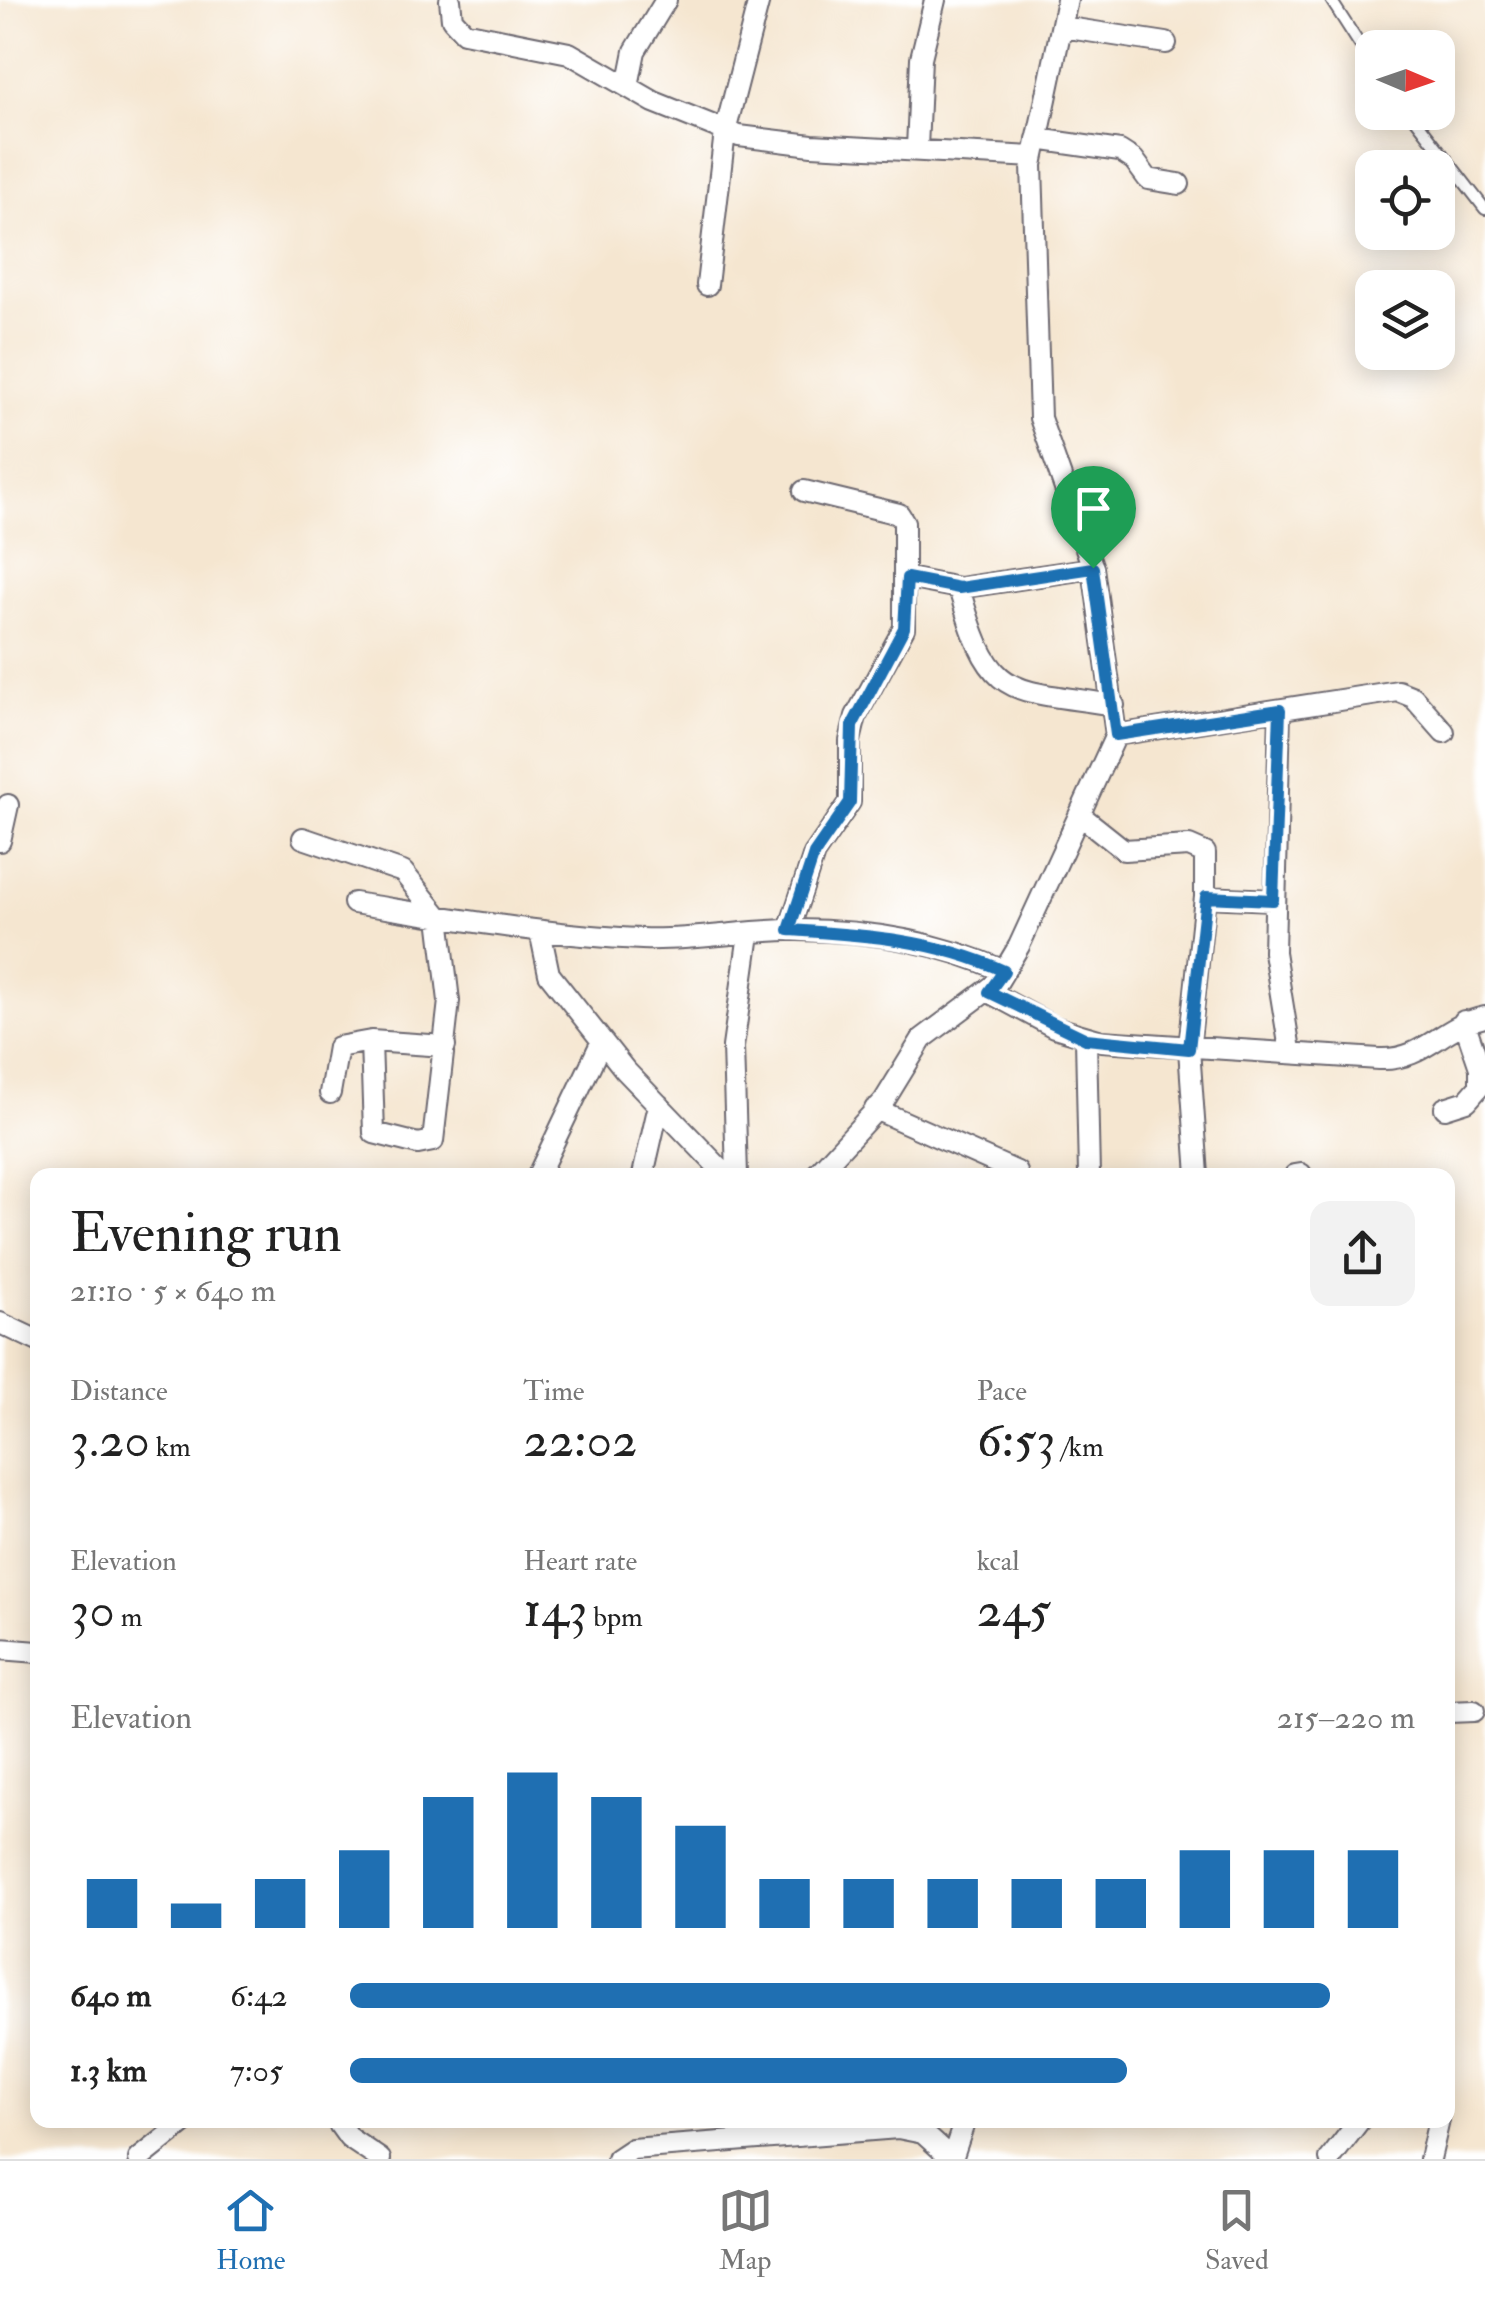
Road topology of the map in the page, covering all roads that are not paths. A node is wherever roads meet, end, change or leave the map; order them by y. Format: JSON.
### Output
{"nodes":[{"id":1,"x":450,"y":0,"type":"edge"},
{"id":2,"x":666,"y":0,"type":"edge"},
{"id":3,"x":759,"y":0,"type":"edge"},
{"id":4,"x":935,"y":0,"type":"edge"},
{"id":5,"x":1067,"y":0,"type":"edge"},
{"id":6,"x":1332,"y":0,"type":"edge"},
{"id":7,"x":1062,"y":27,"type":"junction"},
{"id":8,"x":1355,"y":37,"type":"edge"},
{"id":9,"x":1166,"y":43,"type":"dead end"},
{"id":10,"x":628,"y":86,"type":"junction"},
{"id":11,"x":1424,"y":130,"type":"edge"},
{"id":12,"x":725,"y":132,"type":"junction"},
{"id":13,"x":917,"y":148,"type":"junction"},
{"id":14,"x":1035,"y":148,"type":"junction"},
{"id":15,"x":1179,"y":184,"type":"dead end"},
{"id":16,"x":1485,"y":209,"type":"edge"},
{"id":17,"x":707,"y":285,"type":"dead end"},
{"id":18,"x":804,"y":491,"type":"dead end"},
{"id":19,"x":1093,"y":568,"type":"junction"},
{"id":20,"x":907,"y":578,"type":"junction"},
{"id":21,"x":959,"y":588,"type":"junction"},
{"id":22,"x":1114,"y":705,"type":"junction"},
{"id":23,"x":1280,"y":710,"type":"junction"},
{"id":24,"x":1444,"y":732,"type":"dead end"},
{"id":25,"x":1116,"y":735,"type":"junction"},
{"id":26,"x":8,"y":804,"type":"dead end"},
{"id":27,"x":1080,"y":814,"type":"junction"},
{"id":28,"x":304,"y":838,"type":"dead end"},
{"id":29,"x":0,"y":841,"type":"edge"},
{"id":30,"x":1206,"y":897,"type":"junction"},
{"id":31,"x":1273,"y":900,"type":"junction"},
{"id":32,"x":354,"y":903,"type":"dead end"},
{"id":33,"x":439,"y":916,"type":"junction"},
{"id":34,"x":789,"y":930,"type":"junction"},
{"id":35,"x":540,"y":931,"type":"junction"},
{"id":36,"x":749,"y":934,"type":"junction"},
{"id":37,"x":1004,"y":971,"type":"junction"},
{"id":38,"x":989,"y":992,"type":"junction"},
{"id":39,"x":1475,"y":1019,"type":"edge"},
{"id":40,"x":1086,"y":1039,"type":"junction"},
{"id":41,"x":602,"y":1040,"type":"junction"},
{"id":42,"x":371,"y":1041,"type":"junction"},
{"id":43,"x":444,"y":1046,"type":"junction"},
{"id":44,"x":1189,"y":1049,"type":"junction"},
{"id":45,"x":1290,"y":1050,"type":"junction"},
{"id":46,"x":330,"y":1093,"type":"dead end"},
{"id":47,"x":659,"y":1105,"type":"junction"},
{"id":48,"x":1446,"y":1108,"type":"dead end"},
{"id":49,"x":876,"y":1109,"type":"junction"},
{"id":50,"x":541,"y":1168,"type":"edge"},
{"id":51,"x":645,"y":1168,"type":"edge"},
{"id":52,"x":719,"y":1168,"type":"edge"},
{"id":53,"x":737,"y":1168,"type":"edge"},
{"id":54,"x":822,"y":1168,"type":"edge"},
{"id":55,"x":1008,"y":1168,"type":"edge"},
{"id":56,"x":1090,"y":1168,"type":"edge"},
{"id":57,"x":1198,"y":1168,"type":"edge"},
{"id":58,"x":0,"y":1324,"type":"edge"},
{"id":59,"x":30,"y":1337,"type":"edge"},
{"id":60,"x":0,"y":1649,"type":"edge"},
{"id":61,"x":30,"y":1651,"type":"edge"},
{"id":62,"x":1474,"y":1711,"type":"dead end"},
{"id":63,"x":1455,"y":1712,"type":"edge"},
{"id":64,"x":178,"y":2128,"type":"edge"},
{"id":65,"x":343,"y":2128,"type":"edge"},
{"id":66,"x":694,"y":2128,"type":"edge"},
{"id":67,"x":963,"y":2128,"type":"edge"},
{"id":68,"x":1354,"y":2128,"type":"edge"},
{"id":69,"x":1437,"y":2128,"type":"edge"},
{"id":70,"x":693,"y":2143,"type":"junction"},
{"id":71,"x":139,"y":2159,"type":"edge"},
{"id":72,"x":380,"y":2159,"type":"edge"},
{"id":73,"x":617,"y":2159,"type":"edge"},
{"id":74,"x":952,"y":2159,"type":"edge"},
{"id":75,"x":1330,"y":2159,"type":"edge"},
{"id":76,"x":1430,"y":2159,"type":"edge"}],
"edges":[{"from":1,"to":10,"type":"street"},
{"from":2,"to":10,"type":"street"},
{"from":3,"to":12,"type":"street"},
{"from":4,"to":13,"type":"street"},
{"from":5,"to":7,"type":"street"},
{"from":6,"to":8,"type":"lane"},
{"from":7,"to":9,"type":"street"},
{"from":7,"to":14,"type":"street"},
{"from":10,"to":12,"type":"street"},
{"from":11,"to":16,"type":"lane"},
{"from":12,"to":13,"type":"street"},
{"from":12,"to":17,"type":"street"},
{"from":13,"to":14,"type":"street"},
{"from":14,"to":15,"type":"street"},
{"from":14,"to":19,"type":"street"},
{"from":18,"to":20,"type":"street"},
{"from":19,"to":21,"type":"street"},
{"from":19,"to":22,"type":"street"},
{"from":20,"to":21,"type":"street"},
{"from":20,"to":34,"type":"street"},
{"from":21,"to":22,"type":"street"},
{"from":22,"to":25,"type":"street"},
{"from":23,"to":24,"type":"street"},
{"from":23,"to":25,"type":"street"},
{"from":23,"to":31,"type":"street"},
{"from":25,"to":27,"type":"street"},
{"from":26,"to":29,"type":"street"},
{"from":27,"to":30,"type":"street"},
{"from":27,"to":37,"type":"street"},
{"from":28,"to":33,"type":"street"},
{"from":30,"to":31,"type":"street"},
{"from":30,"to":44,"type":"street"},
{"from":31,"to":45,"type":"street"},
{"from":32,"to":33,"type":"street"},
{"from":33,"to":35,"type":"street"},
{"from":33,"to":43,"type":"street"},
{"from":34,"to":36,"type":"street"},
{"from":34,"to":37,"type":"street"},
{"from":35,"to":36,"type":"street"},
{"from":35,"to":41,"type":"street"},
{"from":36,"to":53,"type":"street"},
{"from":37,"to":38,"type":"street"},
{"from":38,"to":40,"type":"street"},
{"from":38,"to":49,"type":"street"},
{"from":39,"to":45,"type":"street"},
{"from":39,"to":48,"type":"street"},
{"from":40,"to":44,"type":"street"},
{"from":40,"to":56,"type":"street"},
{"from":41,"to":47,"type":"street"},
{"from":41,"to":50,"type":"street"},
{"from":42,"to":43,"type":"street"},
{"from":42,"to":43,"type":"street"},
{"from":42,"to":46,"type":"street"},
{"from":44,"to":45,"type":"street"},
{"from":44,"to":57,"type":"street"},
{"from":47,"to":51,"type":"street"},
{"from":47,"to":52,"type":"street"},
{"from":49,"to":54,"type":"street"},
{"from":49,"to":55,"type":"street"},
{"from":58,"to":59,"type":"street"},
{"from":60,"to":61,"type":"street"},
{"from":62,"to":63,"type":"street"},
{"from":64,"to":71,"type":"street"},
{"from":65,"to":72,"type":"street"},
{"from":66,"to":70,"type":"street"},
{"from":67,"to":74,"type":"street"},
{"from":68,"to":75,"type":"street"},
{"from":69,"to":76,"type":"street"},
{"from":70,"to":73,"type":"street"},
{"from":70,"to":74,"type":"street"}]}
